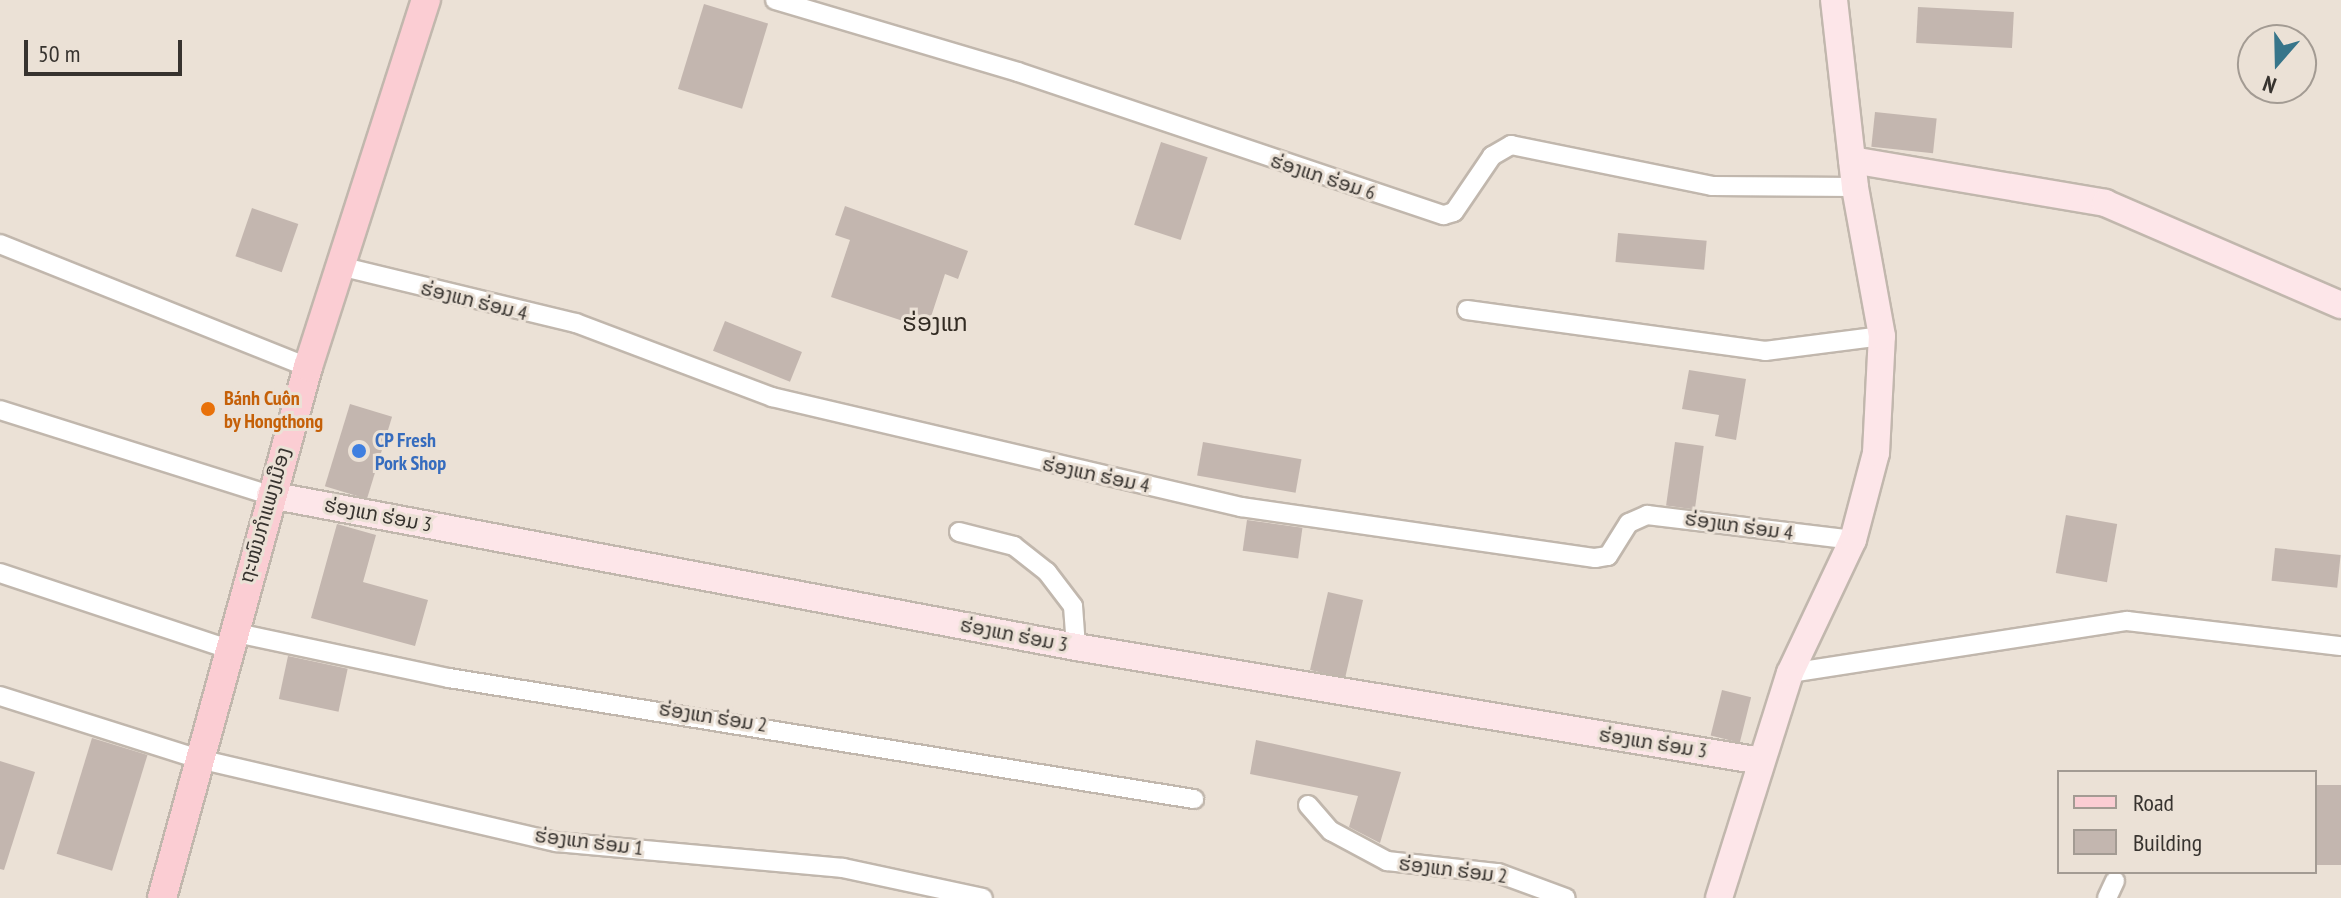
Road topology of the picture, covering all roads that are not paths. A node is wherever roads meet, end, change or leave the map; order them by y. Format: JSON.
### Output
{"nodes":[{"id":1,"x":426,"y":0,"type":"edge"},
{"id":2,"x":775,"y":0,"type":"edge"},
{"id":3,"x":1834,"y":0,"type":"edge"},
{"id":4,"x":1852,"y":160,"type":"junction"},
{"id":5,"x":1855,"y":187,"type":"junction"},
{"id":6,"x":0,"y":244,"type":"edge"},
{"id":7,"x":340,"y":266,"type":"junction"},
{"id":8,"x":2341,"y":305,"type":"edge"},
{"id":9,"x":1467,"y":310,"type":"dead end"},
{"id":10,"x":1882,"y":336,"type":"junction"},
{"id":11,"x":308,"y":367,"type":"junction"},
{"id":12,"x":0,"y":410,"type":"edge"},
{"id":13,"x":270,"y":495,"type":"junction"},
{"id":14,"x":959,"y":532,"type":"dead end"},
{"id":15,"x":1853,"y":540,"type":"junction"},
{"id":16,"x":0,"y":573,"type":"edge"},
{"id":17,"x":230,"y":641,"type":"junction"},
{"id":18,"x":2341,"y":646,"type":"edge"},
{"id":19,"x":1076,"y":647,"type":"junction"},
{"id":20,"x":1790,"y":673,"type":"junction"},
{"id":21,"x":0,"y":696,"type":"edge"},
{"id":22,"x":199,"y":759,"type":"junction"},
{"id":23,"x":1761,"y":761,"type":"junction"},
{"id":24,"x":1194,"y":799,"type":"dead end"},
{"id":25,"x":1308,"y":805,"type":"dead end"},
{"id":26,"x":162,"y":898,"type":"edge"},
{"id":27,"x":983,"y":898,"type":"edge"},
{"id":28,"x":1566,"y":898,"type":"edge"},
{"id":29,"x":1719,"y":898,"type":"edge"}],
"edges":[{"from":1,"to":7,"type":"main road","name":"ຖະໜົນກຳແພງເມືອງ"},
{"from":2,"to":5,"type":"street","name":"ຮ່ອງແກ ຮ່ອມ 6"},
{"from":3,"to":4,"type":"street"},
{"from":4,"to":5,"type":"street"},
{"from":4,"to":8,"type":"street"},
{"from":5,"to":10,"type":"street"},
{"from":6,"to":11,"type":"street"},
{"from":7,"to":11,"type":"main road","name":"ຖະໜົນກຳແພງເມືອງ"},
{"from":7,"to":15,"type":"street","name":"ຮ່ອງແກ ຮ່ອມ 4"},
{"from":9,"to":10,"type":"street"},
{"from":10,"to":15,"type":"street"},
{"from":11,"to":13,"type":"main road","name":"ຖະໜົນກຳແພງເມືອງ"},
{"from":12,"to":13,"type":"street"},
{"from":13,"to":17,"type":"main road","name":"ຖະໜົນກຳແພງເມືອງ"},
{"from":13,"to":19,"type":"street","name":"ຮ່ອງແກ ຮ່ອມ 3"},
{"from":14,"to":19,"type":"street"},
{"from":15,"to":20,"type":"street"},
{"from":16,"to":17,"type":"street","name":"ຮ່ອງແກ ຮ່ອມ 2"},
{"from":17,"to":22,"type":"main road","name":"ຖະໜົນກຳແພງເມືອງ"},
{"from":17,"to":24,"type":"street","name":"ຮ່ອງແກ ຮ່ອມ 2"},
{"from":18,"to":20,"type":"street"},
{"from":19,"to":23,"type":"street","name":"ຮ່ອງແກ ຮ່ອມ 3"},
{"from":20,"to":23,"type":"street"},
{"from":21,"to":22,"type":"street","name":"ຮ່ອງແກ ຮ່ອມ 1"},
{"from":22,"to":26,"type":"main road","name":"ຖະໜົນກຳແພງເມືອງ"},
{"from":22,"to":27,"type":"street","name":"ຮ່ອງແກ ຮ່ອມ 1"},
{"from":23,"to":29,"type":"street"},
{"from":25,"to":28,"type":"street","name":"ຮ່ອງແກ ຮ່ອມ 2"}]}
